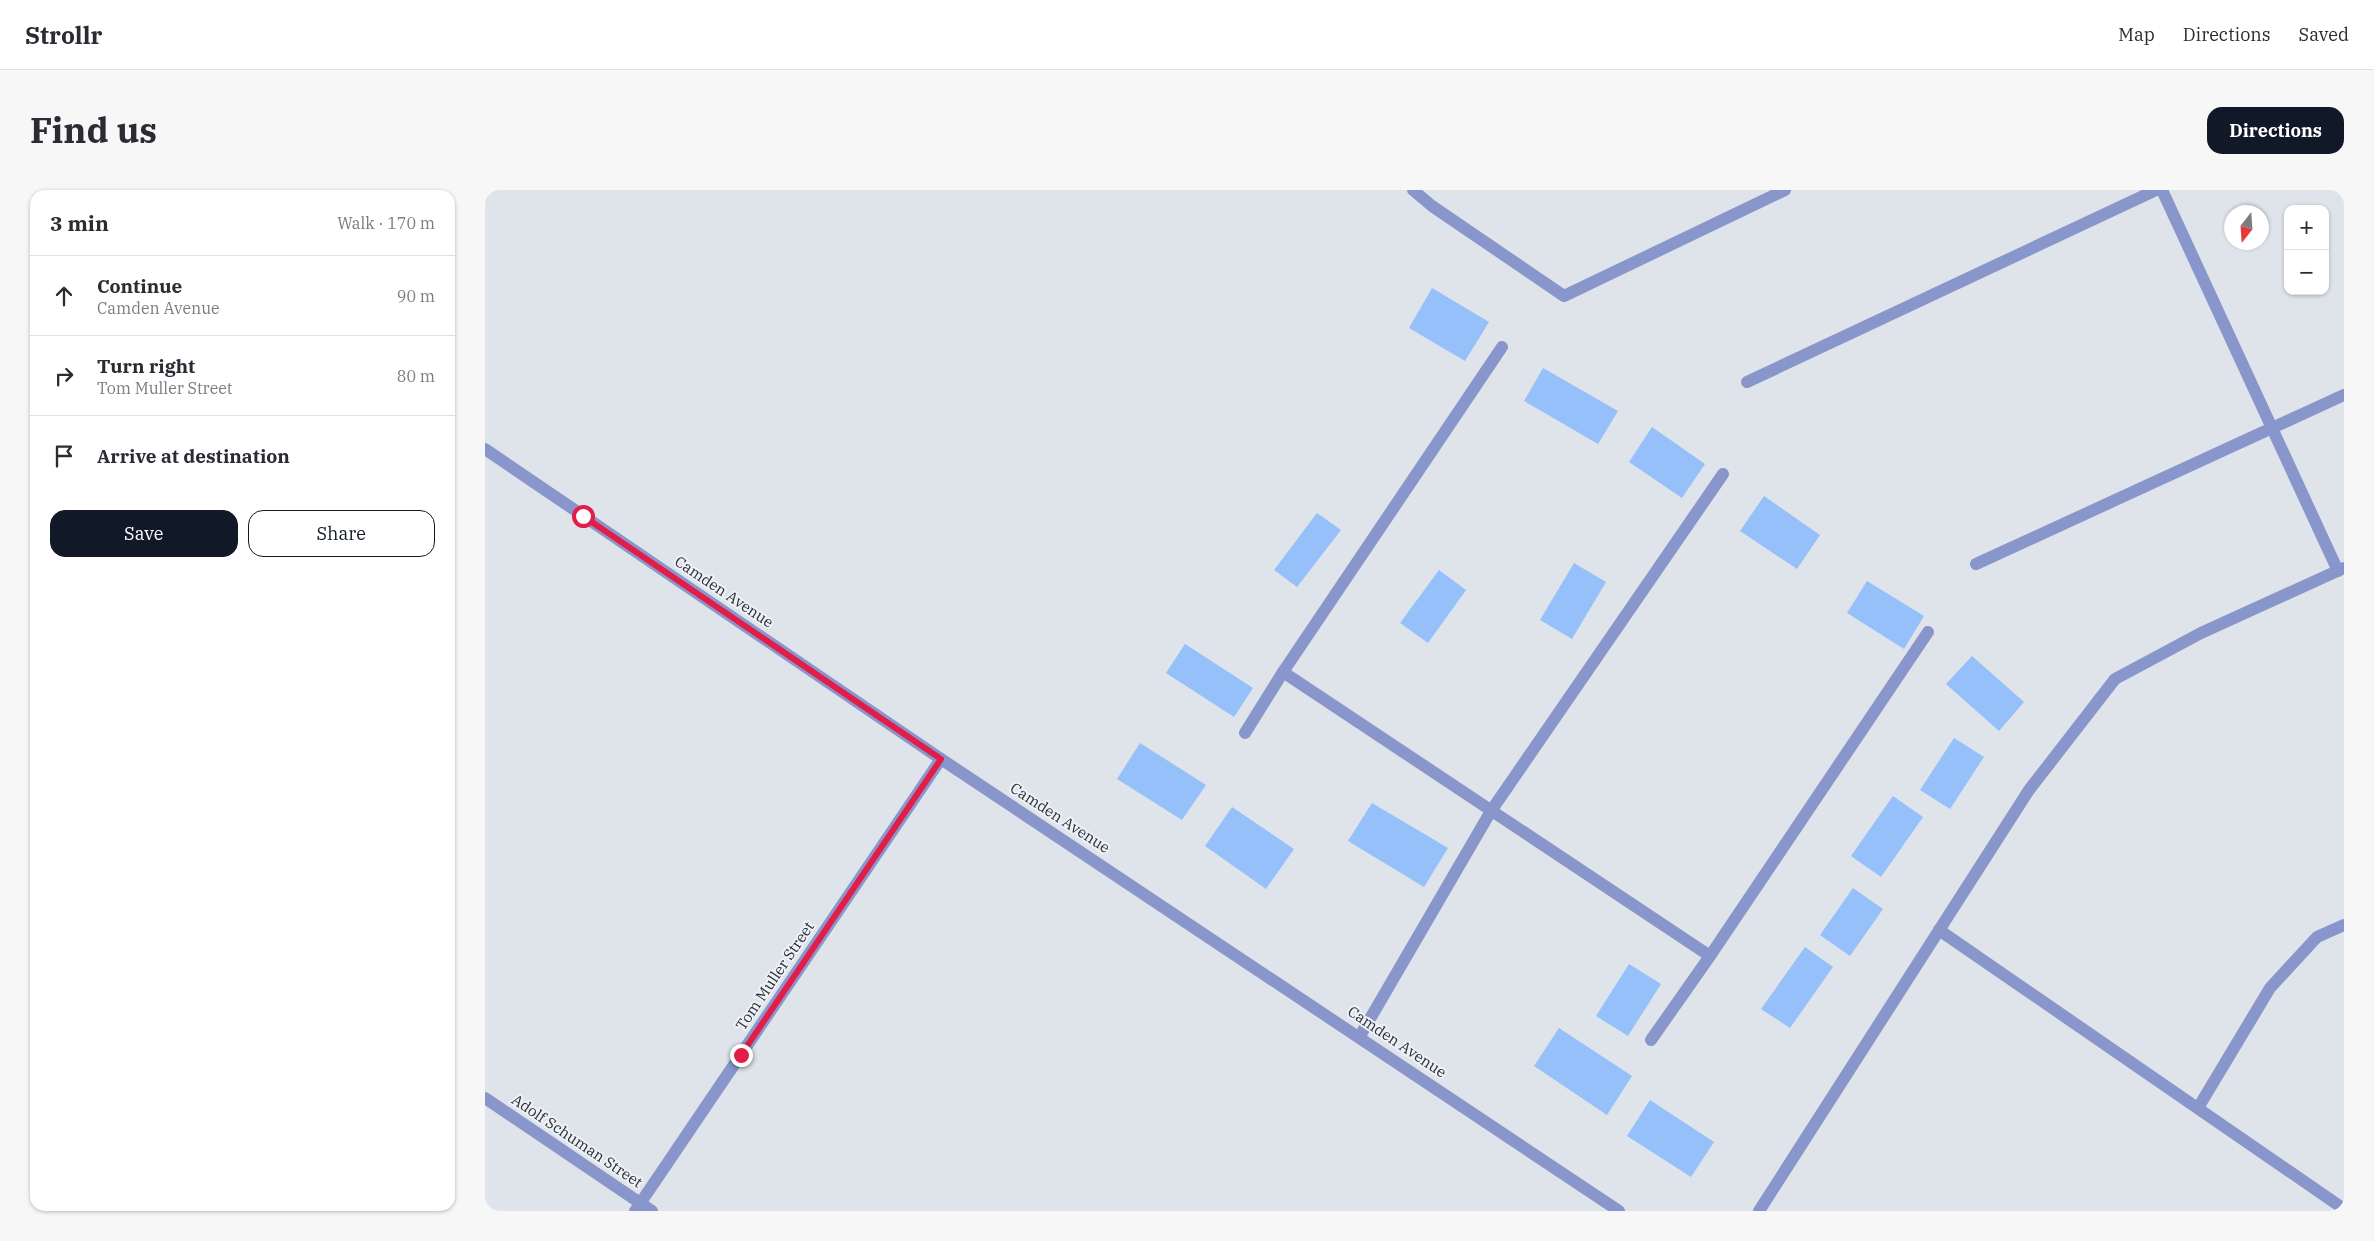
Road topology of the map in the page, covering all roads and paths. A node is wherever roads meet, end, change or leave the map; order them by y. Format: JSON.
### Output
{"nodes":[{"id":1,"x":1413,"y":190,"type":"edge"},
{"id":2,"x":1785,"y":190,"type":"edge"},
{"id":3,"x":2155,"y":190,"type":"edge"},
{"id":4,"x":2162,"y":190,"type":"edge"},
{"id":5,"x":1502,"y":347,"type":"dead end"},
{"id":6,"x":1747,"y":382,"type":"dead end"},
{"id":7,"x":2344,"y":395,"type":"edge"},
{"id":8,"x":2272,"y":428,"type":"junction"},
{"id":9,"x":485,"y":449,"type":"edge"},
{"id":10,"x":1723,"y":474,"type":"dead end"},
{"id":11,"x":1976,"y":564,"type":"dead end"},
{"id":12,"x":2341,"y":570,"type":"edge"},
{"id":13,"x":1928,"y":632,"type":"dead end"},
{"id":14,"x":1283,"y":672,"type":"junction"},
{"id":15,"x":1245,"y":733,"type":"dead end"},
{"id":16,"x":941,"y":759,"type":"junction"},
{"id":17,"x":1491,"y":811,"type":"junction"},
{"id":18,"x":2344,"y":925,"type":"edge"},
{"id":19,"x":1939,"y":930,"type":"junction"},
{"id":20,"x":1710,"y":956,"type":"junction"},
{"id":21,"x":1360,"y":1036,"type":"junction"},
{"id":22,"x":1651,"y":1040,"type":"dead end"},
{"id":23,"x":485,"y":1098,"type":"edge"},
{"id":24,"x":2198,"y":1108,"type":"junction"},
{"id":25,"x":638,"y":1207,"type":"edge"},
{"id":26,"x":2344,"y":1209,"type":"edge"},
{"id":27,"x":652,"y":1211,"type":"edge"},
{"id":28,"x":1619,"y":1211,"type":"edge"},
{"id":29,"x":1759,"y":1211,"type":"edge"}],
"edges":[{"from":1,"to":2,"type":"street"},
{"from":3,"to":6,"type":"street"},
{"from":4,"to":8,"type":"street"},
{"from":5,"to":14,"type":"street"},
{"from":7,"to":8,"type":"street"},
{"from":8,"to":11,"type":"street"},
{"from":8,"to":12,"type":"street"},
{"from":9,"to":16,"type":"street","name":"Camden Avenue"},
{"from":10,"to":17,"type":"street"},
{"from":12,"to":19,"type":"street"},
{"from":13,"to":20,"type":"street"},
{"from":14,"to":15,"type":"street"},
{"from":14,"to":17,"type":"street"},
{"from":16,"to":21,"type":"street","name":"Camden Avenue"},
{"from":16,"to":25,"type":"street","name":"Tom Muller Street"},
{"from":17,"to":20,"type":"street"},
{"from":17,"to":21,"type":"street"},
{"from":18,"to":24,"type":"street"},
{"from":19,"to":24,"type":"street"},
{"from":19,"to":29,"type":"street"},
{"from":20,"to":22,"type":"street"},
{"from":21,"to":28,"type":"street","name":"Camden Avenue"},
{"from":23,"to":25,"type":"street","name":"Adolf Schuman Street"},
{"from":24,"to":26,"type":"street"},
{"from":25,"to":27,"type":"street","name":"Adolf Schuman Street"}]}
